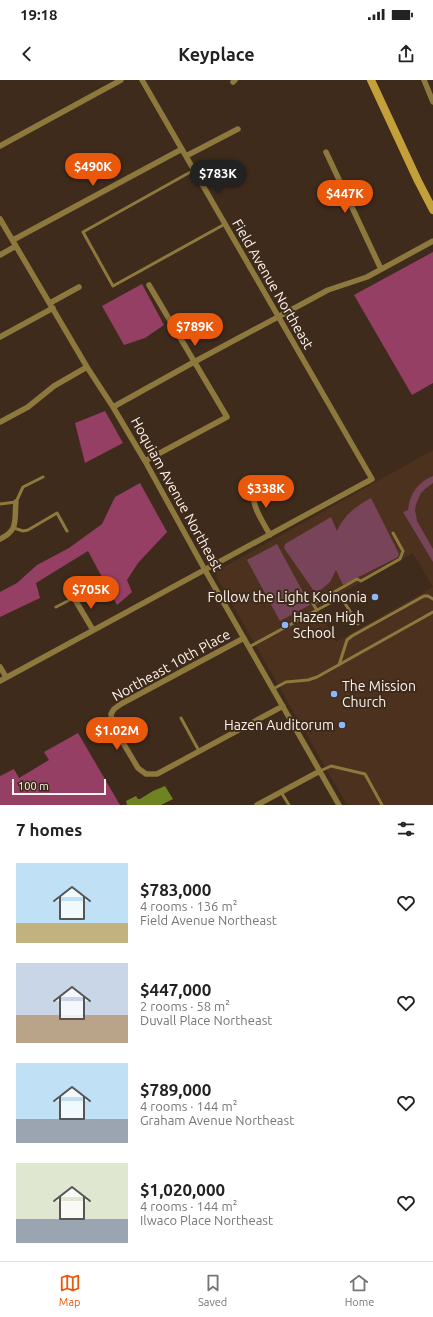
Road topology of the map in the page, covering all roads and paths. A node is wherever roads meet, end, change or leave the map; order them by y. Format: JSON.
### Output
{"nodes":[{"id":1,"x":121,"y":80,"type":"edge"},
{"id":2,"x":142,"y":80,"type":"edge"},
{"id":3,"x":371,"y":80,"type":"edge"},
{"id":4,"x":424,"y":80,"type":"edge"},
{"id":5,"x":433,"y":102,"type":"edge"},
{"id":6,"x":238,"y":128,"type":"dead end"},
{"id":7,"x":0,"y":146,"type":"edge"},
{"id":8,"x":182,"y":149,"type":"junction"},
{"id":9,"x":326,"y":152,"type":"dead end"},
{"id":10,"x":186,"y":156,"type":"junction"},
{"id":11,"x":194,"y":170,"type":"junction"},
{"id":12,"x":433,"y":210,"type":"edge"},
{"id":13,"x":0,"y":219,"type":"edge"},
{"id":14,"x":225,"y":224,"type":"junction"},
{"id":15,"x":13,"y":240,"type":"junction"},
{"id":16,"x":433,"y":241,"type":"edge"},
{"id":17,"x":16,"y":246,"type":"junction"},
{"id":18,"x":0,"y":255,"type":"edge"},
{"id":19,"x":381,"y":269,"type":"junction"},
{"id":20,"x":149,"y":285,"type":"dead end"},
{"id":21,"x":80,"y":288,"type":"dead end"},
{"id":22,"x":51,"y":306,"type":"junction"},
{"id":23,"x":279,"y":316,"type":"junction"},
{"id":24,"x":0,"y":337,"type":"edge"},
{"id":25,"x":194,"y":362,"type":"junction"},
{"id":26,"x":87,"y":367,"type":"junction"},
{"id":27,"x":113,"y":407,"type":"junction"},
{"id":28,"x":0,"y":422,"type":"edge"},
{"id":29,"x":145,"y":461,"type":"junction"},
{"id":30,"x":42,"y":477,"type":"dead end"},
{"id":31,"x":264,"y":482,"type":"dead end"},
{"id":32,"x":16,"y":502,"type":"junction"},
{"id":33,"x":0,"y":504,"type":"edge"},
{"id":34,"x":14,"y":528,"type":"junction"},
{"id":35,"x":66,"y":530,"type":"dead end"},
{"id":36,"x":393,"y":533,"type":"dead end"},
{"id":37,"x":270,"y":535,"type":"junction"},
{"id":38,"x":0,"y":540,"type":"edge"},
{"id":39,"x":205,"y":570,"type":"junction"},
{"id":40,"x":95,"y":587,"type":"dead end"},
{"id":41,"x":74,"y":598,"type":"junction"},
{"id":42,"x":433,"y":599,"type":"edge"},
{"id":43,"x":56,"y":607,"type":"dead end"},
{"id":44,"x":317,"y":610,"type":"junction"},
{"id":45,"x":433,"y":612,"type":"edge"},
{"id":46,"x":358,"y":624,"type":"dead end"},
{"id":47,"x":94,"y":630,"type":"junction"},
{"id":48,"x":244,"y":638,"type":"junction"},
{"id":49,"x":249,"y":647,"type":"junction"},
{"id":50,"x":339,"y":666,"type":"junction"},
{"id":51,"x":0,"y":667,"type":"edge"},
{"id":52,"x":6,"y":677,"type":"junction"},
{"id":53,"x":0,"y":681,"type":"edge"},
{"id":54,"x":273,"y":689,"type":"junction"},
{"id":55,"x":283,"y":706,"type":"junction"},
{"id":56,"x":181,"y":718,"type":"dead end"},
{"id":57,"x":199,"y":751,"type":"junction"},
{"id":58,"x":320,"y":771,"type":"junction"},
{"id":59,"x":281,"y":792,"type":"junction"},
{"id":60,"x":257,"y":805,"type":"edge"},
{"id":61,"x":289,"y":805,"type":"edge"},
{"id":62,"x":340,"y":805,"type":"edge"},
{"id":63,"x":382,"y":805,"type":"edge"}],
"edges":[{"from":1,"to":7,"type":"street"},
{"from":2,"to":8,"type":"street","name":"Field Avenue Northeast"},
{"from":3,"to":12,"type":"main road"},
{"from":4,"to":5,"type":"street"},
{"from":6,"to":10,"type":"street"},
{"from":8,"to":10,"type":"street","name":"Field Avenue Northeast"},
{"from":8,"to":15,"type":"street"},
{"from":9,"to":19,"type":"street"},
{"from":10,"to":11,"type":"street","name":"Field Avenue Northeast"},
{"from":11,"to":14,"type":"street","name":"Field Avenue Northeast"},
{"from":11,"to":14,"type":"lane"},
{"from":13,"to":15,"type":"street","name":"Hoquiam Avenue Northeast"},
{"from":14,"to":23,"type":"street","name":"Field Avenue Northeast"},
{"from":15,"to":17,"type":"street","name":"Hoquiam Avenue Northeast"},
{"from":16,"to":19,"type":"street"},
{"from":17,"to":18,"type":"street"},
{"from":17,"to":22,"type":"street","name":"Hoquiam Avenue Northeast"},
{"from":19,"to":23,"type":"street"},
{"from":20,"to":25,"type":"street"},
{"from":21,"to":22,"type":"street"},
{"from":22,"to":24,"type":"street"},
{"from":22,"to":26,"type":"street","name":"Hoquiam Avenue Northeast"},
{"from":23,"to":25,"type":"street"},
{"from":23,"to":37,"type":"street","name":"Field Avenue Northeast"},
{"from":25,"to":27,"type":"street"},
{"from":25,"to":29,"type":"street"},
{"from":26,"to":27,"type":"street","name":"Hoquiam Avenue Northeast"},
{"from":26,"to":28,"type":"street"},
{"from":27,"to":29,"type":"street","name":"Hoquiam Avenue Northeast"},
{"from":29,"to":39,"type":"street","name":"Hoquiam Avenue Northeast"},
{"from":30,"to":32,"type":"lane"},
{"from":31,"to":37,"type":"street"},
{"from":32,"to":33,"type":"lane"},
{"from":32,"to":34,"type":"street"},
{"from":34,"to":35,"type":"lane"},
{"from":34,"to":38,"type":"street"},
{"from":36,"to":44,"type":"lane"},
{"from":37,"to":39,"type":"street"},
{"from":39,"to":47,"type":"street"},
{"from":39,"to":48,"type":"street","name":"Hoquiam Avenue Northeast"},
{"from":40,"to":41,"type":"lane"},
{"from":41,"to":43,"type":"lane"},
{"from":41,"to":47,"type":"street"},
{"from":42,"to":50,"type":"lane"},
{"from":44,"to":46,"type":"lane"},
{"from":44,"to":49,"type":"lane"},
{"from":45,"to":50,"type":"lane"},
{"from":47,"to":52,"type":"street"},
{"from":48,"to":49,"type":"street","name":"Hoquiam Avenue Northeast"},
{"from":48,"to":57,"type":"street","name":"Northeast 10th Place"},
{"from":49,"to":54,"type":"street","name":"Hoquiam Avenue Northeast"},
{"from":50,"to":54,"type":"lane"},
{"from":51,"to":52,"type":"street"},
{"from":52,"to":53,"type":"street"},
{"from":54,"to":55,"type":"street","name":"Hoquiam Avenue Northeast"},
{"from":55,"to":57,"type":"street"},
{"from":55,"to":58,"type":"street","name":"Hoquiam Avenue Northeast"},
{"from":56,"to":57,"type":"lane"},
{"from":58,"to":59,"type":"street"},
{"from":58,"to":62,"type":"street","name":"Hoquiam Avenue Northeast"},
{"from":58,"to":63,"type":"lane"},
{"from":59,"to":60,"type":"street"},
{"from":59,"to":61,"type":"lane"}]}
